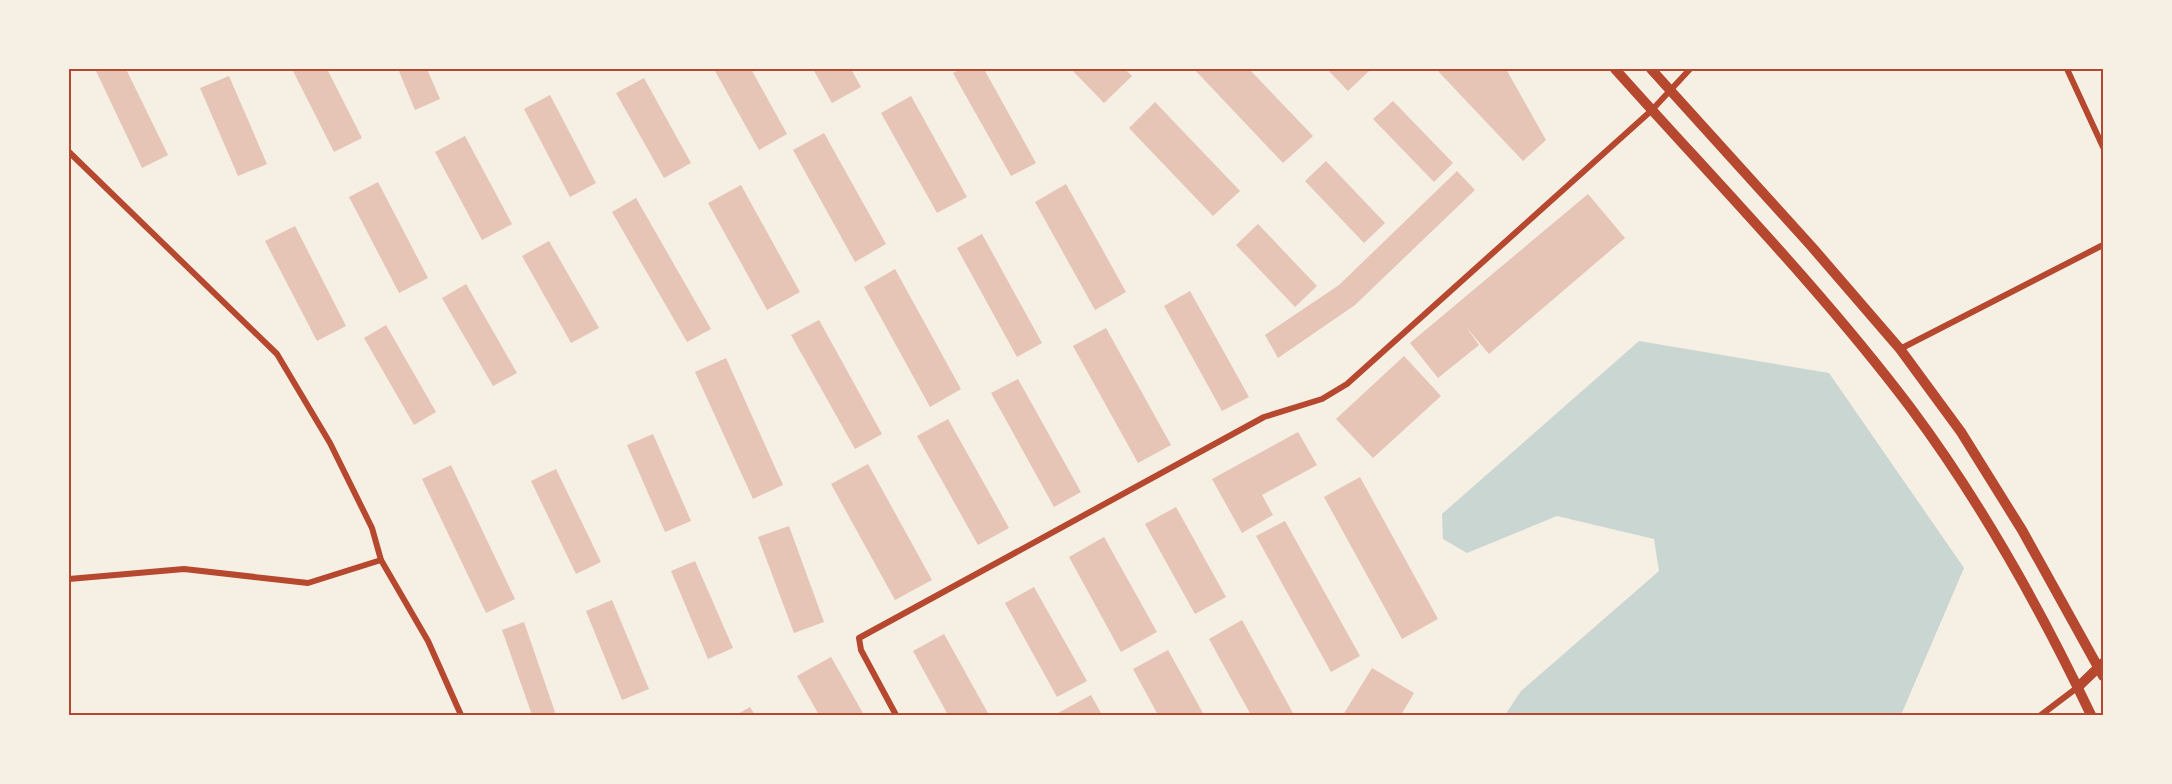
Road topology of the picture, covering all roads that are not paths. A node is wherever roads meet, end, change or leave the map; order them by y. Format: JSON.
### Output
{"nodes":[{"id":1,"x":1615,"y":69,"type":"edge"},
{"id":2,"x":1651,"y":69,"type":"edge"},
{"id":3,"x":1689,"y":69,"type":"edge"},
{"id":4,"x":2067,"y":69,"type":"edge"},
{"id":5,"x":1670,"y":90,"type":"junction"},
{"id":6,"x":1652,"y":110,"type":"junction"},
{"id":7,"x":2103,"y":147,"type":"edge"},
{"id":8,"x":69,"y":152,"type":"edge"},
{"id":9,"x":2103,"y":245,"type":"edge"},
{"id":10,"x":1900,"y":349,"type":"junction"},
{"id":11,"x":381,"y":560,"type":"junction"},
{"id":12,"x":69,"y":579,"type":"edge"},
{"id":13,"x":2101,"y":669,"type":"edge"},
{"id":14,"x":2078,"y":687,"type":"junction"},
{"id":15,"x":461,"y":715,"type":"edge"},
{"id":16,"x":896,"y":715,"type":"edge"},
{"id":17,"x":2041,"y":715,"type":"edge"},
{"id":18,"x":2091,"y":715,"type":"edge"}],
"edges":[{"from":1,"to":6,"type":"street"},
{"from":2,"to":5,"type":"street"},
{"from":3,"to":5,"type":"street"},
{"from":4,"to":7,"type":"street"},
{"from":5,"to":6,"type":"street"},
{"from":5,"to":10,"type":"street"},
{"from":6,"to":14,"type":"street"},
{"from":6,"to":16,"type":"street"},
{"from":8,"to":11,"type":"street"},
{"from":9,"to":10,"type":"street"},
{"from":10,"to":13,"type":"street"},
{"from":11,"to":12,"type":"street"},
{"from":11,"to":15,"type":"street"},
{"from":13,"to":14,"type":"street"},
{"from":14,"to":17,"type":"street"},
{"from":14,"to":18,"type":"street"}]}
